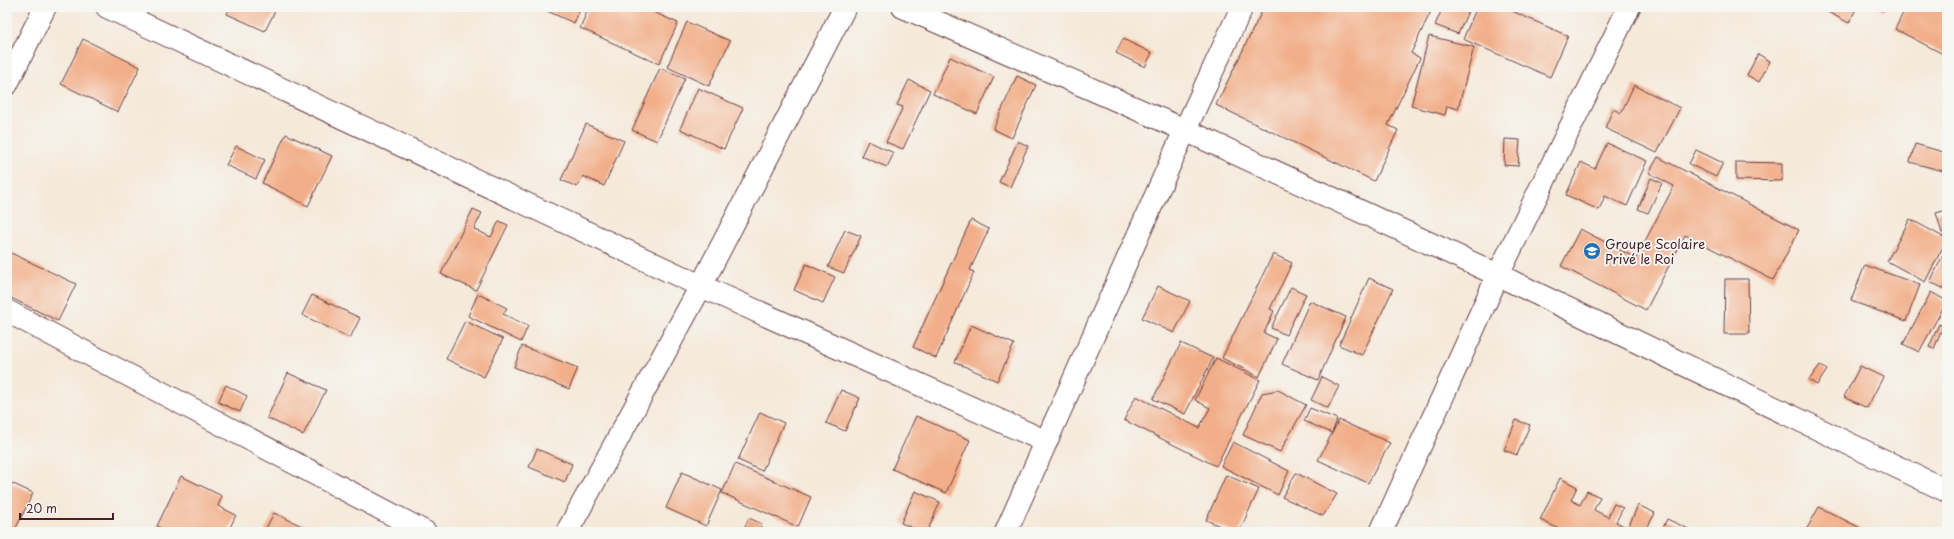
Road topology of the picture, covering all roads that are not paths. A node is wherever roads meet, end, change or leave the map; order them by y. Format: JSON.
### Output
{"nodes":[{"id":1,"x":45,"y":7,"type":"edge"},
{"id":2,"x":107,"y":7,"type":"edge"},
{"id":3,"x":845,"y":7,"type":"edge"},
{"id":4,"x":903,"y":7,"type":"edge"},
{"id":5,"x":1242,"y":7,"type":"edge"},
{"id":6,"x":1629,"y":7,"type":"edge"},
{"id":7,"x":7,"y":84,"type":"edge"},
{"id":8,"x":1185,"y":130,"type":"junction"},
{"id":9,"x":1498,"y":275,"type":"junction"},
{"id":10,"x":701,"y":286,"type":"junction"},
{"id":11,"x":7,"y":311,"type":"edge"},
{"id":12,"x":1045,"y":441,"type":"junction"},
{"id":13,"x":1947,"y":491,"type":"edge"},
{"id":14,"x":425,"y":532,"type":"edge"},
{"id":15,"x":567,"y":532,"type":"edge"},
{"id":16,"x":1006,"y":532,"type":"edge"},
{"id":17,"x":1381,"y":532,"type":"edge"}],
"edges":[{"from":1,"to":7,"type":"street"},
{"from":2,"to":10,"type":"street"},
{"from":3,"to":10,"type":"street"},
{"from":4,"to":8,"type":"street"},
{"from":5,"to":8,"type":"street"},
{"from":6,"to":9,"type":"street"},
{"from":8,"to":9,"type":"street"},
{"from":8,"to":12,"type":"street"},
{"from":9,"to":13,"type":"street"},
{"from":9,"to":17,"type":"street"},
{"from":10,"to":12,"type":"street"},
{"from":10,"to":15,"type":"street"},
{"from":11,"to":14,"type":"street"},
{"from":12,"to":16,"type":"street"}]}
